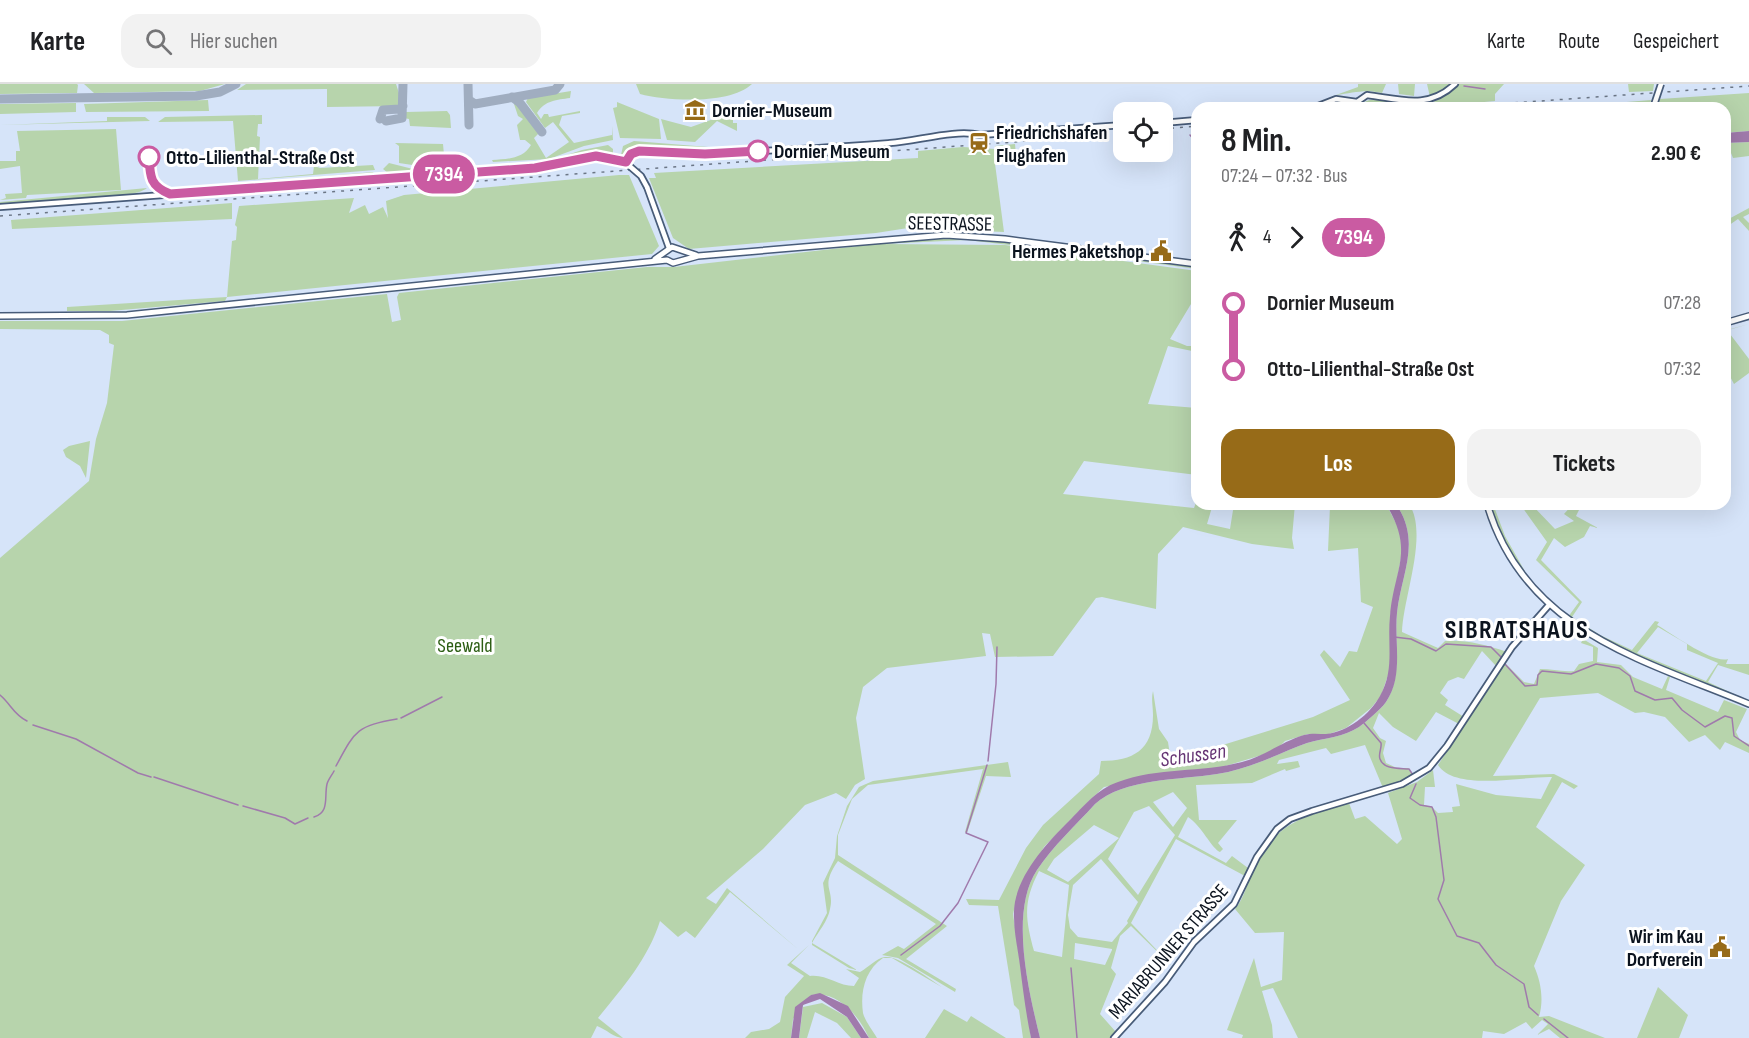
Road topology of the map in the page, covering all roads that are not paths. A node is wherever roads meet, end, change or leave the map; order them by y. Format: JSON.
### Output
{"nodes":[{"id":1,"x":1455,"y":84,"type":"edge"},
{"id":2,"x":1661,"y":84,"type":"edge"},
{"id":3,"x":1328,"y":102,"type":"edge"},
{"id":4,"x":1346,"y":102,"type":"edge"},
{"id":5,"x":1360,"y":102,"type":"edge"},
{"id":6,"x":1655,"y":102,"type":"edge"},
{"id":7,"x":1191,"y":121,"type":"edge"},
{"id":8,"x":1173,"y":122,"type":"edge"},
{"id":9,"x":1113,"y":126,"type":"edge"},
{"id":10,"x":626,"y":162,"type":"junction"},
{"id":11,"x":0,"y":207,"type":"edge"},
{"id":12,"x":671,"y":252,"type":"junction"},
{"id":13,"x":698,"y":256,"type":"junction"},
{"id":14,"x":680,"y":259,"type":"junction"},
{"id":15,"x":1191,"y":263,"type":"edge"},
{"id":16,"x":0,"y":316,"type":"edge"},
{"id":17,"x":1749,"y":316,"type":"edge"},
{"id":18,"x":1731,"y":321,"type":"edge"},
{"id":19,"x":1489,"y":510,"type":"edge"},
{"id":20,"x":1543,"y":600,"type":"junction"},
{"id":21,"x":1549,"y":605,"type":"junction"},
{"id":22,"x":1540,"y":614,"type":"junction"},
{"id":23,"x":1749,"y":704,"type":"edge"},
{"id":24,"x":1114,"y":1038,"type":"edge"}],
"edges":[{"from":1,"to":5,"type":"street"},
{"from":2,"to":6,"type":"street","bridge":true},
{"from":3,"to":4,"type":"street"},
{"from":7,"to":8,"type":"street"},
{"from":9,"to":10,"type":"street"},
{"from":10,"to":11,"type":"street"},
{"from":10,"to":12,"type":"street","bridge":true},
{"from":12,"to":13,"type":"main road"},
{"from":12,"to":14,"type":"main road"},
{"from":12,"to":14,"type":"main road","name":"SEESTRASSE"},
{"from":12,"to":16,"type":"main road","name":"SEESTRASSE"},
{"from":13,"to":14,"type":"main road","name":"SEESTRASSE"},
{"from":13,"to":15,"type":"main road","name":"SEESTRASSE"},
{"from":17,"to":18,"type":"main road"},
{"from":19,"to":20,"type":"main road"},
{"from":20,"to":21,"type":"main road"},
{"from":20,"to":22,"type":"street"},
{"from":21,"to":22,"type":"street","name":"MARIABRUNNER STRASSE"},
{"from":21,"to":23,"type":"main road"},
{"from":22,"to":24,"type":"street","name":"MARIABRUNNER STRASSE"}]}
